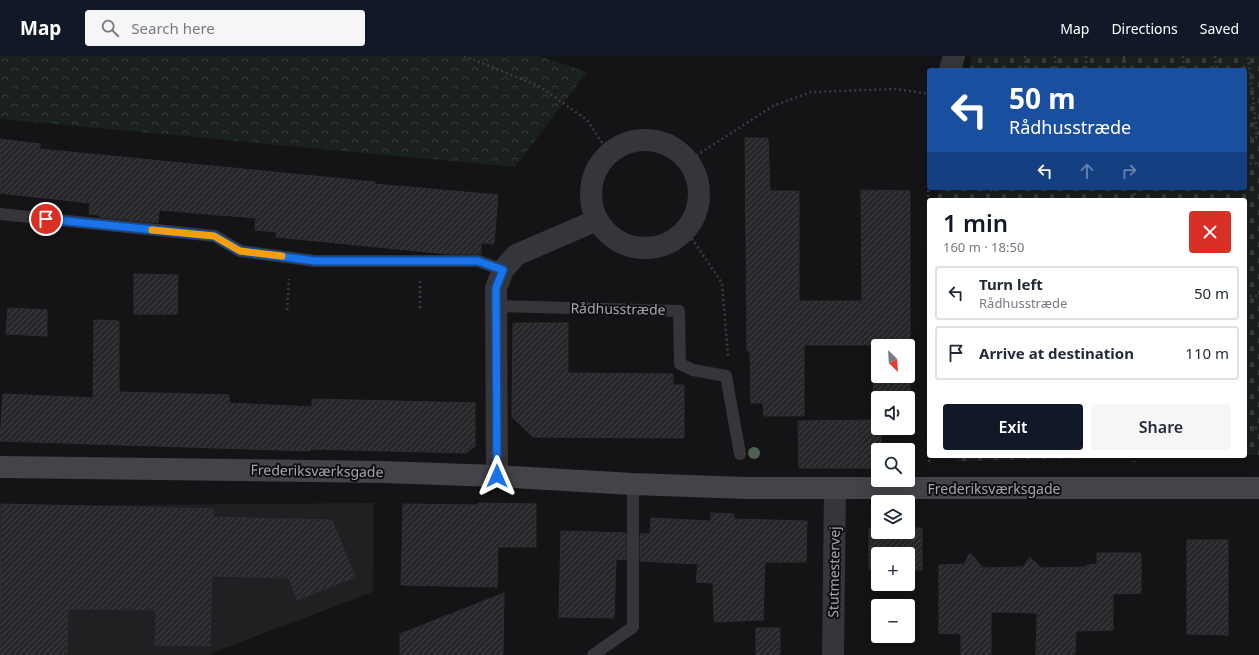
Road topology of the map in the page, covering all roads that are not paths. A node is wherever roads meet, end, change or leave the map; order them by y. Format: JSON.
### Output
{"nodes":[{"id":1,"x":954,"y":56,"type":"edge"},
{"id":2,"x":951,"y":68,"type":"edge"},
{"id":3,"x":0,"y":214,"type":"edge"},
{"id":4,"x":597,"y":220,"type":"junction"},
{"id":5,"x":503,"y":270,"type":"junction"},
{"id":6,"x":496,"y":306,"type":"junction"},
{"id":7,"x":740,"y":454,"type":"dead end"},
{"id":8,"x":0,"y":467,"type":"edge"},
{"id":9,"x":497,"y":476,"type":"junction"},
{"id":10,"x":633,"y":484,"type":"junction"},
{"id":11,"x":1259,"y":488,"type":"edge"},
{"id":12,"x":835,"y":489,"type":"junction"},
{"id":13,"x":594,"y":655,"type":"edge"},
{"id":14,"x":833,"y":655,"type":"edge"}],
"edges":[{"from":1,"to":2,"type":"street"},
{"from":3,"to":5,"type":"lane"},
{"from":4,"to":4,"type":"street"},
{"from":4,"to":5,"type":"street"},
{"from":5,"to":6,"type":"street"},
{"from":6,"to":7,"type":"lane","name":"Rådhusstræde"},
{"from":6,"to":9,"type":"street"},
{"from":8,"to":9,"type":"street","name":"Frederiksværksgade"},
{"from":9,"to":10,"type":"street","name":"Frederiksværksgade"},
{"from":10,"to":12,"type":"street","name":"Frederiksværksgade"},
{"from":10,"to":13,"type":"lane"},
{"from":11,"to":12,"type":"street","name":"Frederiksværksgade"},
{"from":12,"to":14,"type":"street","name":"Stutmestervej"}]}
